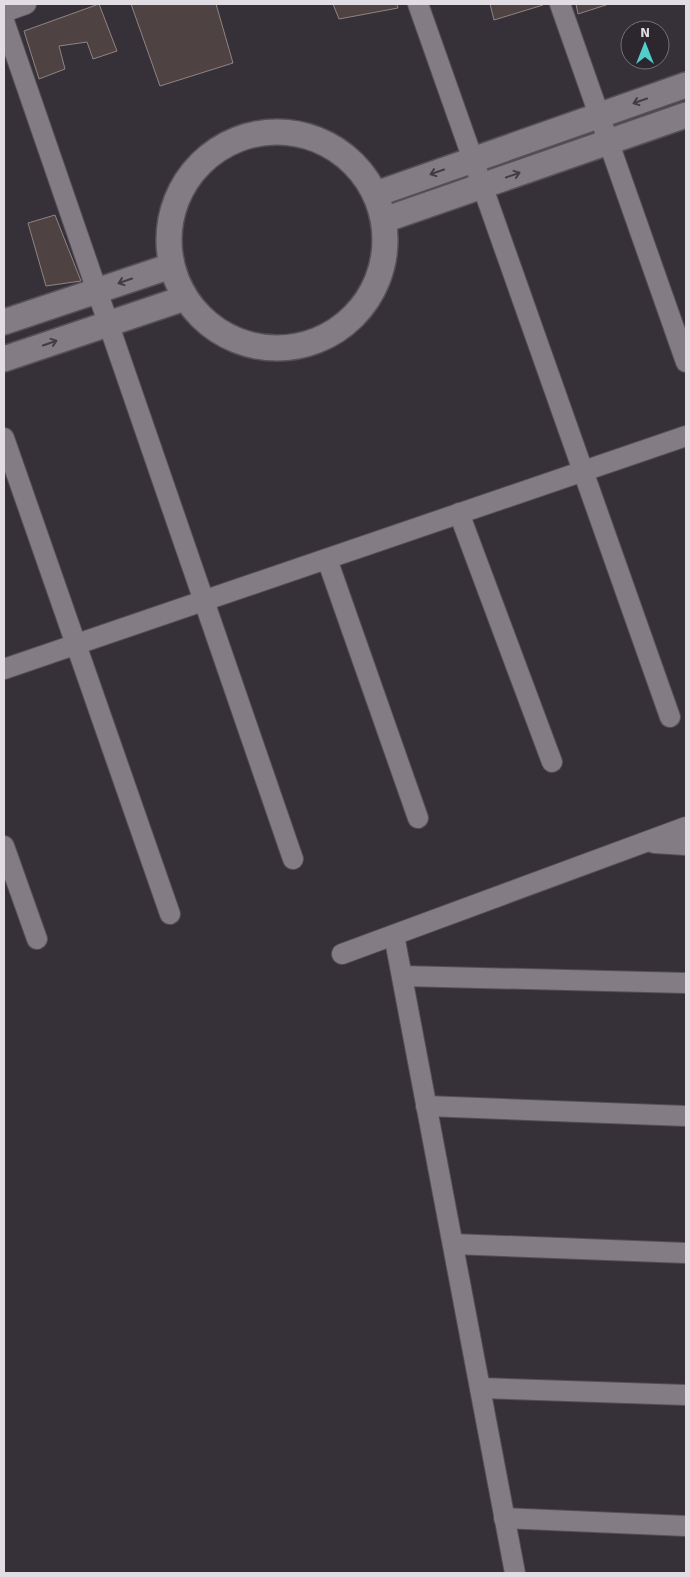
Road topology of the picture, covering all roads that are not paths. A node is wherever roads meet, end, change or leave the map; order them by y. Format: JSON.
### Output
{"nodes":[{"id":1,"x":26,"y":4,"type":"edge"},
{"id":2,"x":418,"y":4,"type":"edge"},
{"id":3,"x":560,"y":4,"type":"edge"},
{"id":4,"x":4,"y":12,"type":"edge"},
{"id":5,"x":4,"y":21,"type":"edge"},
{"id":6,"x":686,"y":85,"type":"edge"},
{"id":7,"x":686,"y":115,"type":"edge"},
{"id":8,"x":599,"y":116,"type":"junction"},
{"id":9,"x":609,"y":142,"type":"junction"},
{"id":10,"x":473,"y":160,"type":"junction"},
{"id":11,"x":482,"y":186,"type":"junction"},
{"id":12,"x":376,"y":194,"type":"junction"},
{"id":13,"x":384,"y":220,"type":"junction"},
{"id":14,"x":171,"y":266,"type":"junction"},
{"id":15,"x":97,"y":291,"type":"junction"},
{"id":16,"x":185,"y":298,"type":"junction"},
{"id":17,"x":4,"y":322,"type":"edge"},
{"id":18,"x":108,"y":324,"type":"junction"},
{"id":19,"x":4,"y":359,"type":"edge"},
{"id":20,"x":686,"y":362,"type":"edge"},
{"id":21,"x":686,"y":436,"type":"edge"},
{"id":22,"x":4,"y":438,"type":"edge"},
{"id":23,"x":583,"y":471,"type":"junction"},
{"id":24,"x":459,"y":513,"type":"junction"},
{"id":25,"x":327,"y":559,"type":"junction"},
{"id":26,"x":204,"y":601,"type":"junction"},
{"id":27,"x":76,"y":644,"type":"junction"},
{"id":28,"x":4,"y":669,"type":"edge"},
{"id":29,"x":670,"y":717,"type":"dead end"},
{"id":30,"x":552,"y":762,"type":"dead end"},
{"id":31,"x":418,"y":818,"type":"dead end"},
{"id":32,"x":686,"y":827,"type":"edge"},
{"id":33,"x":644,"y":843,"type":"junction"},
{"id":34,"x":686,"y":845,"type":"edge"},
{"id":35,"x":4,"y":846,"type":"edge"},
{"id":36,"x":292,"y":859,"type":"dead end"},
{"id":37,"x":170,"y":914,"type":"dead end"},
{"id":38,"x":394,"y":935,"type":"junction"},
{"id":39,"x":37,"y":939,"type":"dead end"},
{"id":40,"x":342,"y":954,"type":"dead end"},
{"id":41,"x":402,"y":976,"type":"junction"},
{"id":42,"x":686,"y":982,"type":"edge"},
{"id":43,"x":426,"y":1106,"type":"junction"},
{"id":44,"x":686,"y":1116,"type":"edge"},
{"id":45,"x":452,"y":1244,"type":"junction"},
{"id":46,"x":686,"y":1253,"type":"edge"},
{"id":47,"x":480,"y":1388,"type":"junction"},
{"id":48,"x":686,"y":1395,"type":"edge"},
{"id":49,"x":504,"y":1518,"type":"junction"},
{"id":50,"x":686,"y":1526,"type":"edge"},
{"id":51,"x":515,"y":1573,"type":"edge"}],
"edges":[{"from":1,"to":4,"type":"street"},
{"from":2,"to":10,"type":"street"},
{"from":3,"to":8,"type":"street"},
{"from":5,"to":15,"type":"street"},
{"from":6,"to":8,"type":"street","one_way":true},
{"from":7,"to":9,"type":"street"},
{"from":8,"to":9,"type":"street"},
{"from":8,"to":10,"type":"street"},
{"from":11,"to":9,"type":"street","one_way":true},
{"from":9,"to":20,"type":"street"},
{"from":10,"to":11,"type":"street"},
{"from":10,"to":12,"type":"street","one_way":true},
{"from":11,"to":13,"type":"street"},
{"from":11,"to":23,"type":"street"},
{"from":12,"to":13,"type":"street"},
{"from":12,"to":14,"type":"street"},
{"from":13,"to":16,"type":"street"},
{"from":14,"to":15,"type":"street","one_way":true},
{"from":14,"to":16,"type":"street"},
{"from":15,"to":17,"type":"street"},
{"from":15,"to":18,"type":"street"},
{"from":16,"to":18,"type":"street"},
{"from":19,"to":18,"type":"street","one_way":true},
{"from":18,"to":26,"type":"street"},
{"from":21,"to":23,"type":"street"},
{"from":22,"to":27,"type":"street"},
{"from":23,"to":24,"type":"street"},
{"from":23,"to":29,"type":"street"},
{"from":24,"to":25,"type":"street"},
{"from":24,"to":30,"type":"street"},
{"from":25,"to":26,"type":"street"},
{"from":25,"to":31,"type":"street"},
{"from":26,"to":27,"type":"street"},
{"from":26,"to":36,"type":"street"},
{"from":27,"to":28,"type":"street"},
{"from":27,"to":37,"type":"street"},
{"from":32,"to":33,"type":"street"},
{"from":33,"to":34,"type":"street"},
{"from":33,"to":38,"type":"street"},
{"from":35,"to":39,"type":"street"},
{"from":38,"to":40,"type":"street"},
{"from":38,"to":41,"type":"street"},
{"from":41,"to":42,"type":"street"},
{"from":41,"to":43,"type":"street"},
{"from":43,"to":44,"type":"street"},
{"from":43,"to":45,"type":"street"},
{"from":45,"to":46,"type":"street"},
{"from":45,"to":47,"type":"street"},
{"from":47,"to":48,"type":"street"},
{"from":47,"to":49,"type":"street"},
{"from":49,"to":50,"type":"street"},
{"from":49,"to":51,"type":"street"}]}
